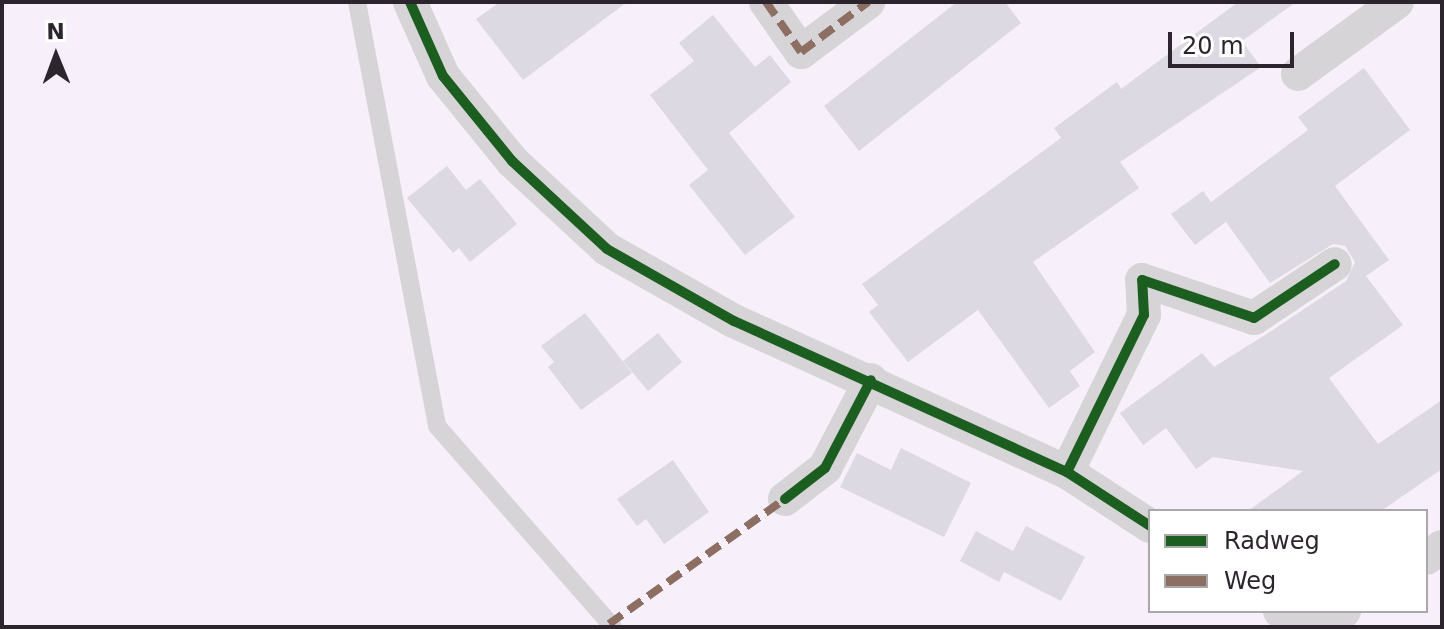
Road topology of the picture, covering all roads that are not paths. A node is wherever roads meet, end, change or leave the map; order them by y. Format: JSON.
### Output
{"nodes":[{"id":1,"x":357,"y":2,"type":"edge"},
{"id":2,"x":410,"y":2,"type":"edge"},
{"id":3,"x":766,"y":2,"type":"edge"},
{"id":4,"x":868,"y":2,"type":"edge"},
{"id":5,"x":1397,"y":2,"type":"edge"},
{"id":6,"x":1298,"y":74,"type":"dead end"},
{"id":7,"x":1335,"y":264,"type":"dead end"},
{"id":8,"x":871,"y":380,"type":"junction"},
{"id":9,"x":1067,"y":472,"type":"junction"},
{"id":10,"x":785,"y":499,"type":"dead end"},
{"id":11,"x":1148,"y":525,"type":"edge"},
{"id":12,"x":1283,"y":613,"type":"edge"},
{"id":13,"x":1341,"y":613,"type":"edge"},
{"id":14,"x":613,"y":627,"type":"edge"},
{"id":15,"x":1304,"y":627,"type":"edge"},
{"id":16,"x":1320,"y":627,"type":"edge"}],
"edges":[{"from":1,"to":14,"type":"lane"},
{"from":2,"to":8,"type":"street"},
{"from":3,"to":4,"type":"street"},
{"from":5,"to":6,"type":"street"},
{"from":7,"to":9,"type":"street"},
{"from":8,"to":9,"type":"street"},
{"from":8,"to":10,"type":"street"},
{"from":9,"to":11,"type":"street"},
{"from":12,"to":15,"type":"street"},
{"from":13,"to":16,"type":"street"}]}
